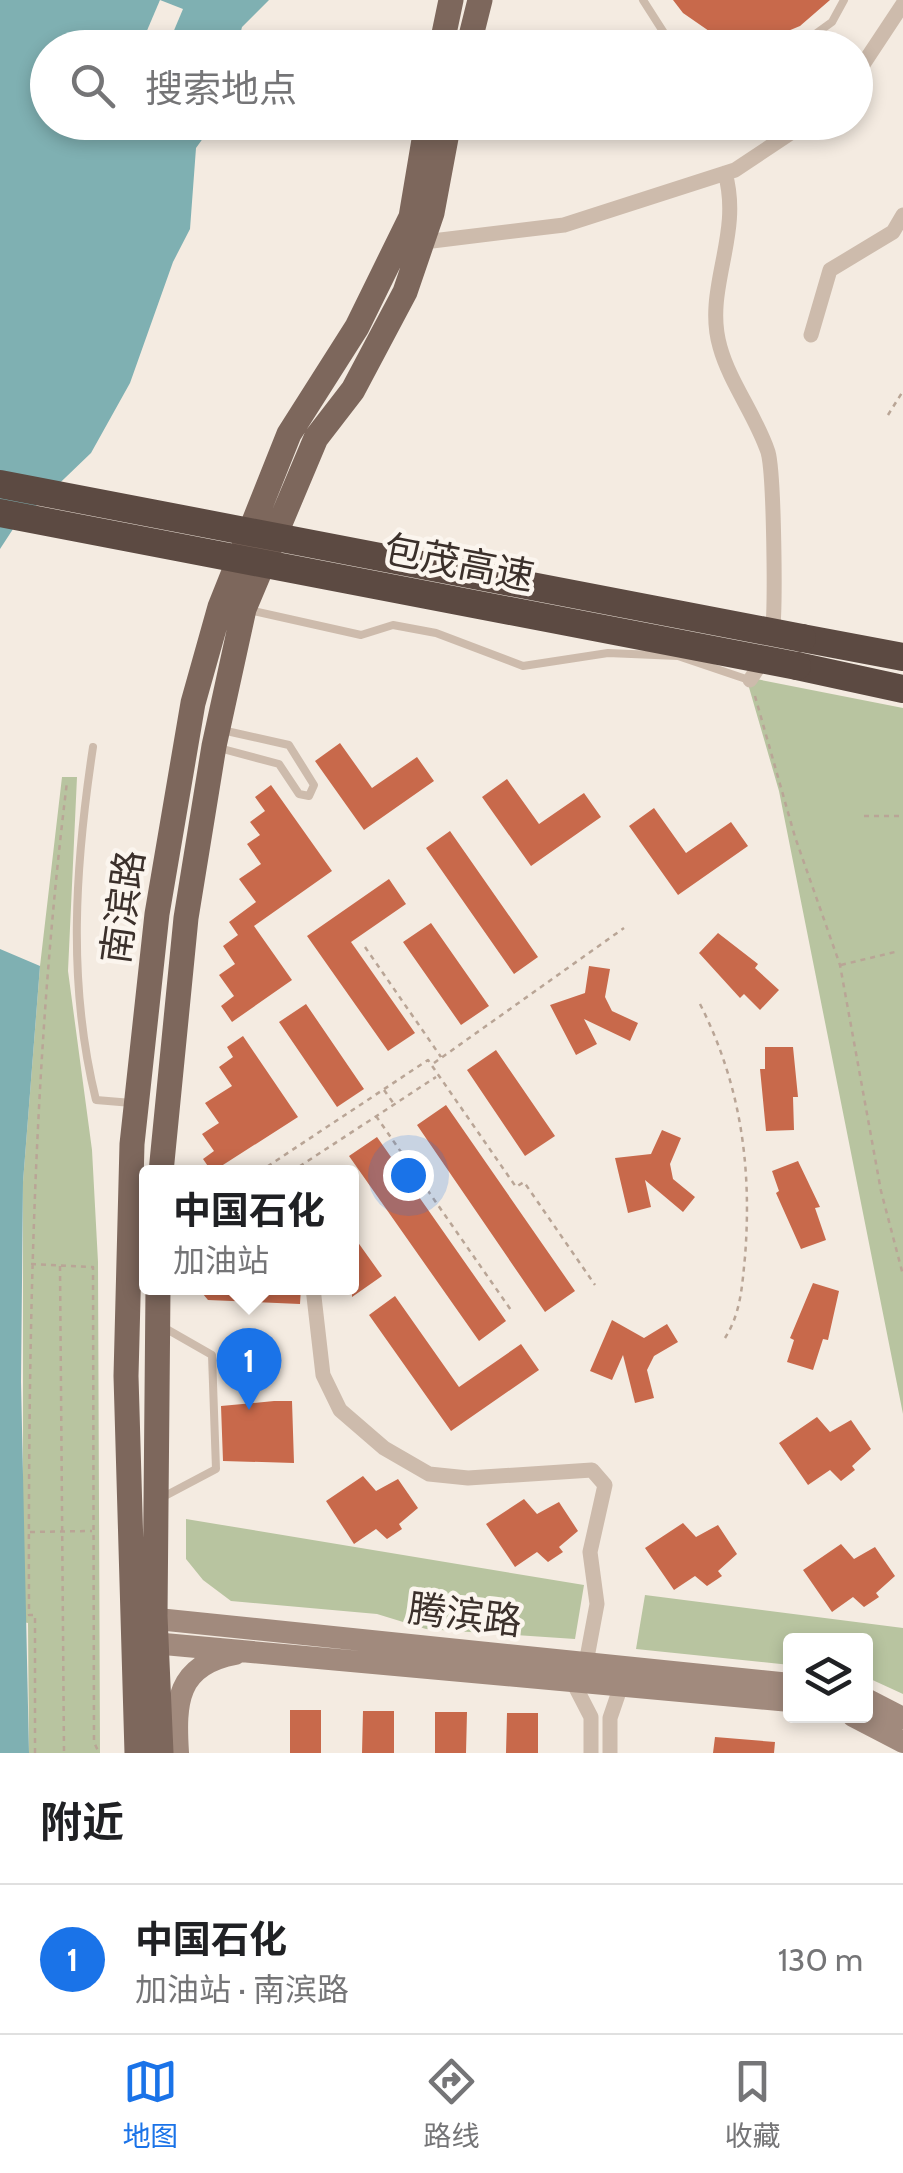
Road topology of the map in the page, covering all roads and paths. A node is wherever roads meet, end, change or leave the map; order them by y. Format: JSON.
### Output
{"nodes":[{"id":1,"x":452,"y":0,"type":"edge"},
{"id":2,"x":480,"y":0,"type":"edge"},
{"id":3,"x":643,"y":0,"type":"edge"},
{"id":4,"x":844,"y":0,"type":"edge"},
{"id":5,"x":903,"y":4,"type":"edge"},
{"id":6,"x":446,"y":30,"type":"edge"},
{"id":7,"x":472,"y":30,"type":"edge"},
{"id":8,"x":662,"y":30,"type":"edge"},
{"id":9,"x":821,"y":30,"type":"edge"},
{"id":10,"x":873,"y":50,"type":"edge"},
{"id":11,"x":424,"y":140,"type":"edge"},
{"id":12,"x":445,"y":140,"type":"edge"},
{"id":13,"x":784,"y":140,"type":"edge"},
{"id":14,"x":726,"y":173,"type":"junction"},
{"id":15,"x":903,"y":215,"type":"edge"},
{"id":16,"x":424,"y":242,"type":"junction"},
{"id":17,"x":811,"y":335,"type":"dead end"},
{"id":18,"x":903,"y":390,"type":"edge"},
{"id":19,"x":888,"y":415,"type":"dead end"},
{"id":20,"x":0,"y":484,"type":"edge"},
{"id":21,"x":0,"y":513,"type":"edge"},
{"id":22,"x":244,"y":610,"type":"junction"},
{"id":23,"x":799,"y":652,"type":"junction"},
{"id":24,"x":903,"y":657,"type":"edge"},
{"id":25,"x":750,"y":680,"type":"junction"},
{"id":26,"x":903,"y":689,"type":"edge"},
{"id":27,"x":216,"y":737,"type":"junction"},
{"id":28,"x":93,"y":747,"type":"dead end"},
{"id":29,"x":67,"y":782,"type":"dead end"},
{"id":30,"x":864,"y":816,"type":"dead end"},
{"id":31,"x":903,"y":816,"type":"edge"},
{"id":32,"x":624,"y":928,"type":"dead end"},
{"id":33,"x":365,"y":947,"type":"dead end"},
{"id":34,"x":899,"y":951,"type":"dead end"},
{"id":35,"x":840,"y":965,"type":"junction"},
{"id":36,"x":700,"y":1004,"type":"dead end"},
{"id":37,"x":442,"y":1058,"type":"junction"},
{"id":38,"x":431,"y":1065,"type":"junction"},
{"id":39,"x":438,"y":1075,"type":"junction"},
{"id":40,"x":384,"y":1089,"type":"junction"},
{"id":41,"x":137,"y":1103,"type":"junction"},
{"id":42,"x":394,"y":1104,"type":"junction"},
{"id":43,"x":376,"y":1116,"type":"junction"},
{"id":44,"x":162,"y":1165,"type":"edge"},
{"id":45,"x":270,"y":1165,"type":"edge"},
{"id":46,"x":302,"y":1165,"type":"edge"},
{"id":47,"x":31,"y":1264,"type":"junction"},
{"id":48,"x":60,"y":1266,"type":"junction"},
{"id":49,"x":903,"y":1275,"type":"edge"},
{"id":50,"x":595,"y":1286,"type":"dead end"},
{"id":51,"x":158,"y":1295,"type":"edge"},
{"id":52,"x":314,"y":1295,"type":"edge"},
{"id":53,"x":513,"y":1314,"type":"dead end"},
{"id":54,"x":158,"y":1324,"type":"junction"},
{"id":55,"x":725,"y":1338,"type":"dead end"},
{"id":56,"x":154,"y":1502,"type":"junction"},
{"id":57,"x":93,"y":1530,"type":"junction"},
{"id":58,"x":62,"y":1531,"type":"junction"},
{"id":59,"x":29,"y":1532,"type":"junction"},
{"id":60,"x":144,"y":1629,"type":"junction"},
{"id":61,"x":254,"y":1650,"type":"junction"},
{"id":62,"x":580,"y":1668,"type":"junction"},
{"id":63,"x":624,"y":1675,"type":"junction"},
{"id":64,"x":783,"y":1684,"type":"edge"},
{"id":65,"x":783,"y":1700,"type":"edge"},
{"id":66,"x":873,"y":1703,"type":"edge"},
{"id":67,"x":592,"y":1717,"type":"junction"},
{"id":68,"x":610,"y":1718,"type":"junction"},
{"id":69,"x":903,"y":1718,"type":"edge"},
{"id":70,"x":867,"y":1723,"type":"edge"},
{"id":71,"x":903,"y":1742,"type":"edge"},
{"id":72,"x":35,"y":1753,"type":"edge"},
{"id":73,"x":64,"y":1753,"type":"edge"},
{"id":74,"x":99,"y":1753,"type":"edge"},
{"id":75,"x":137,"y":1753,"type":"edge"},
{"id":76,"x":161,"y":1753,"type":"edge"},
{"id":77,"x":178,"y":1753,"type":"edge"},
{"id":78,"x":591,"y":1753,"type":"edge"},
{"id":79,"x":610,"y":1753,"type":"edge"}],
"edges":[{"from":1,"to":6,"type":"main road"},
{"from":2,"to":7,"type":"main road"},
{"from":3,"to":8,"type":"lane"},
{"from":4,"to":9,"type":"lane"},
{"from":5,"to":10,"type":"street"},
{"from":11,"to":41,"type":"main road","name":"南滨路"},
{"from":12,"to":16,"type":"main road","name":"南滨路"},
{"from":13,"to":14,"type":"street"},
{"from":14,"to":16,"type":"street"},
{"from":14,"to":25,"type":"street"},
{"from":15,"to":17,"type":"street"},
{"from":16,"to":22,"type":"main road","name":"南滨路"},
{"from":18,"to":19,"type":"path"},
{"from":20,"to":23,"type":"highway","name":"包茂高速","bridge":true},
{"from":21,"to":23,"type":"highway","name":"包茂高速","bridge":true},
{"from":22,"to":25,"type":"lane"},
{"from":22,"to":27,"type":"main road","name":"南滨路"},
{"from":23,"to":24,"type":"highway","name":"包茂高速"},
{"from":23,"to":26,"type":"highway","name":"包茂高速"},
{"from":25,"to":35,"type":"path"},
{"from":27,"to":27,"type":"lane"},
{"from":27,"to":44,"type":"main road","name":"南滨路"},
{"from":28,"to":41,"type":"lane"},
{"from":29,"to":47,"type":"path"},
{"from":30,"to":31,"type":"path"},
{"from":32,"to":37,"type":"path"},
{"from":33,"to":37,"type":"path"},
{"from":34,"to":35,"type":"path"},
{"from":35,"to":49,"type":"path"},
{"from":36,"to":55,"type":"path"},
{"from":37,"to":38,"type":"path"},
{"from":38,"to":39,"type":"path"},
{"from":38,"to":40,"type":"path"},
{"from":39,"to":42,"type":"path"},
{"from":39,"to":50,"type":"path"},
{"from":40,"to":42,"type":"path"},
{"from":40,"to":45,"type":"path"},
{"from":41,"to":60,"type":"main road","name":"南滨路"},
{"from":42,"to":43,"type":"path"},
{"from":43,"to":46,"type":"path"},
{"from":43,"to":53,"type":"path"},
{"from":47,"to":48,"type":"path"},
{"from":47,"to":59,"type":"path"},
{"from":48,"to":57,"type":"path"},
{"from":48,"to":58,"type":"path"},
{"from":51,"to":54,"type":"main road","name":"南滨路"},
{"from":52,"to":62,"type":"street"},
{"from":54,"to":56,"type":"main road","name":"南滨路"},
{"from":54,"to":56,"type":"lane"},
{"from":56,"to":60,"type":"main road","name":"南滨路"},
{"from":57,"to":58,"type":"path"},
{"from":57,"to":74,"type":"path"},
{"from":58,"to":59,"type":"path"},
{"from":58,"to":73,"type":"path"},
{"from":59,"to":72,"type":"path"},
{"from":60,"to":61,"type":"street","name":"腾滨路"},
{"from":60,"to":62,"type":"street","name":"腾滨路"},
{"from":60,"to":75,"type":"main road","name":"南滨路"},
{"from":60,"to":76,"type":"main road","name":"南滨路"},
{"from":61,"to":62,"type":"street","name":"腾滨路"},
{"from":61,"to":77,"type":"street"},
{"from":62,"to":63,"type":"street","name":"腾滨路"},
{"from":62,"to":67,"type":"street"},
{"from":63,"to":64,"type":"street","name":"腾滨路"},
{"from":63,"to":65,"type":"street","name":"腾滨路"},
{"from":63,"to":68,"type":"street"},
{"from":66,"to":69,"type":"street"},
{"from":67,"to":68,"type":"street"},
{"from":67,"to":78,"type":"street"},
{"from":68,"to":79,"type":"street"},
{"from":70,"to":71,"type":"street"}]}
